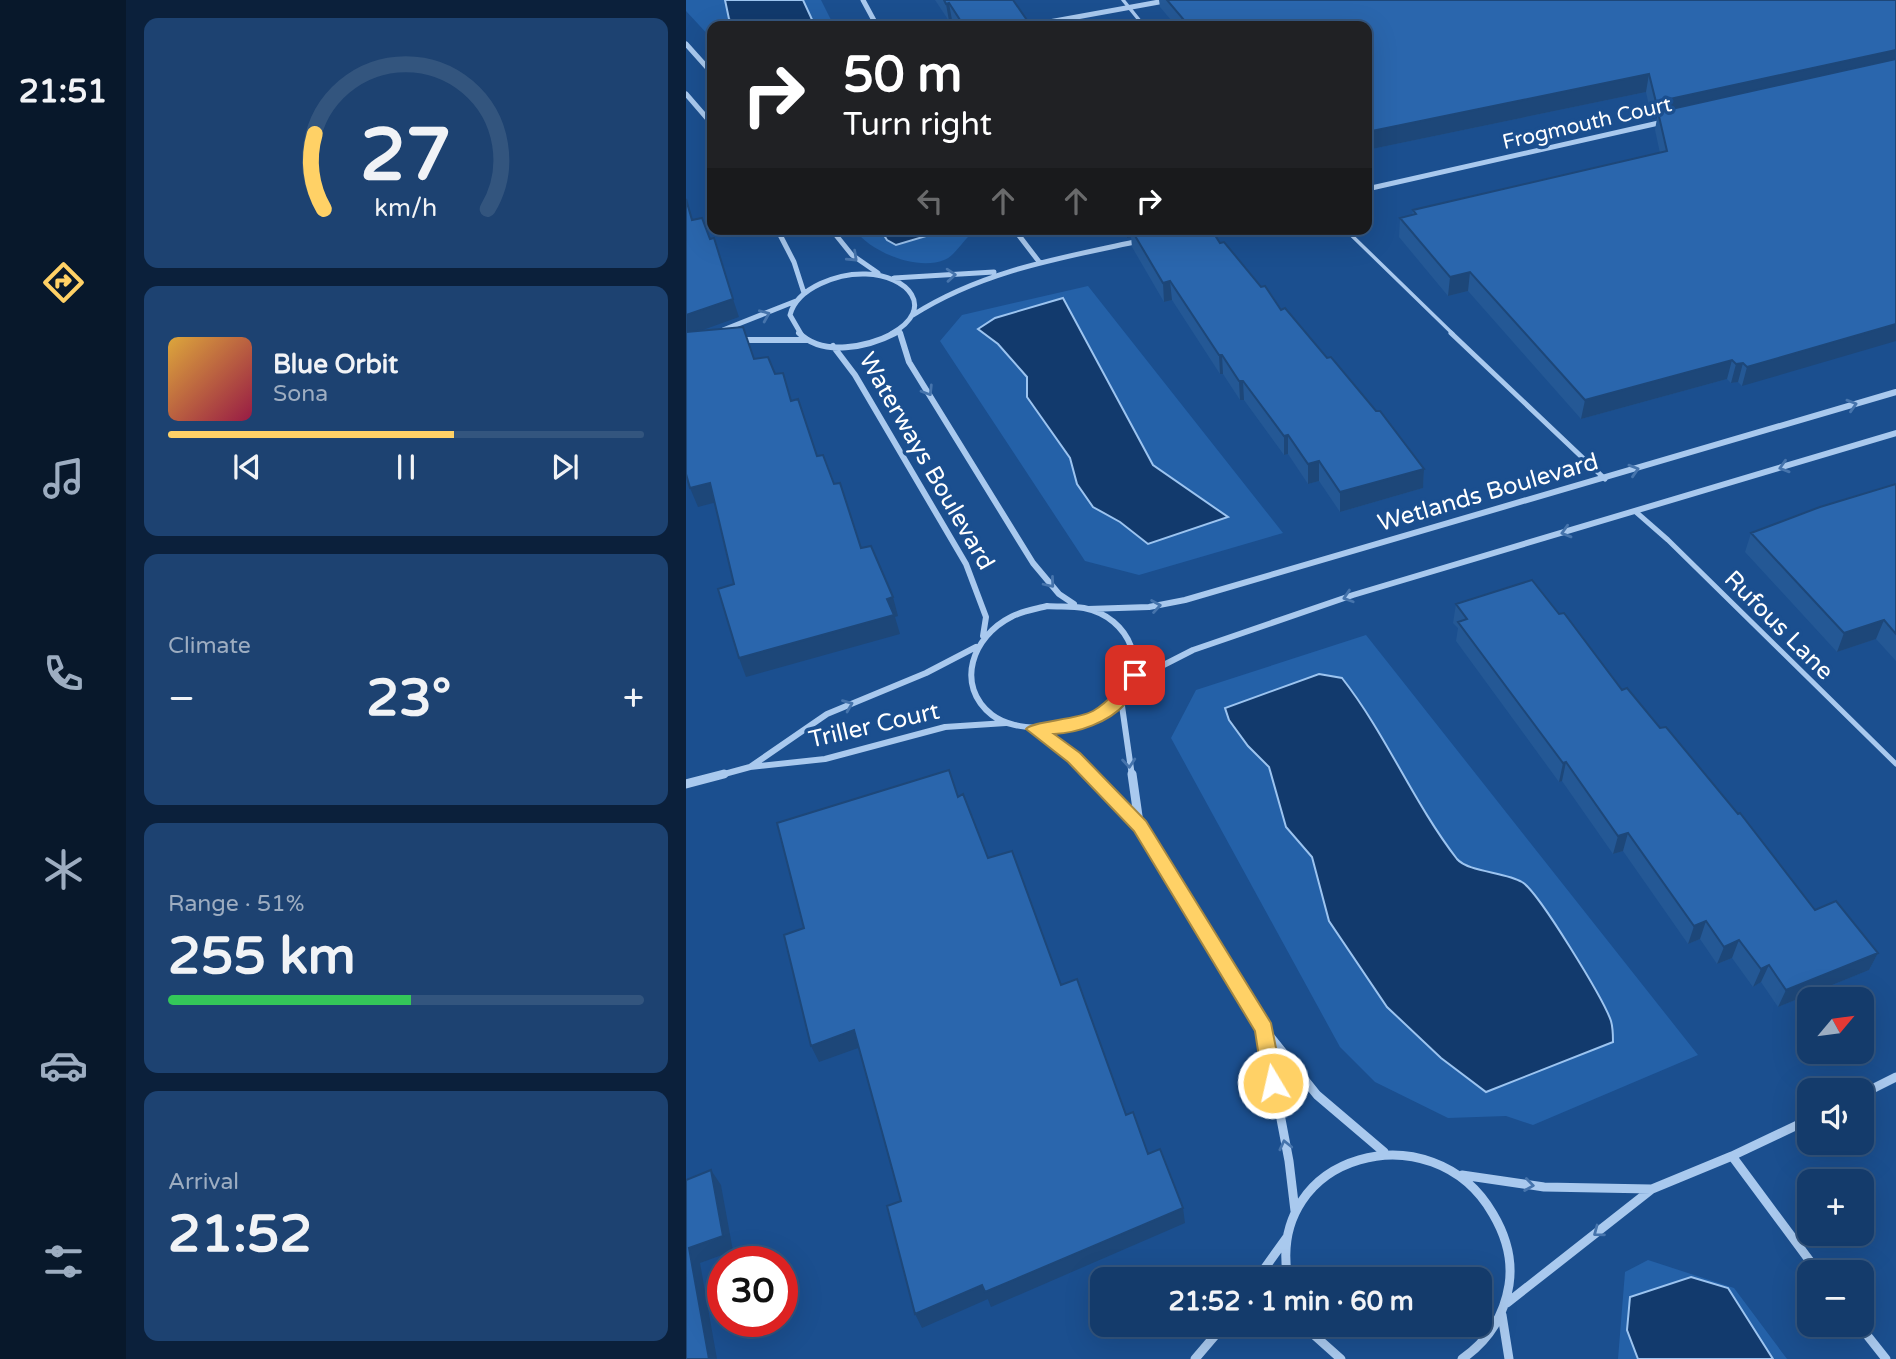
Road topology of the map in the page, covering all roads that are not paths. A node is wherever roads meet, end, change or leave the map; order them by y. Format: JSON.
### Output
{"nodes":[{"id":1,"x":863,"y":0,"type":"edge"},
{"id":2,"x":1122,"y":0,"type":"edge"},
{"id":3,"x":1170,"y":0,"type":"edge"},
{"id":4,"x":1128,"y":8,"type":"junction"},
{"id":5,"x":874,"y":21,"type":"edge"},
{"id":6,"x":1055,"y":21,"type":"edge"},
{"id":7,"x":1140,"y":21,"type":"edge"},
{"id":8,"x":686,"y":44,"type":"edge"},
{"id":9,"x":707,"y":67,"type":"edge"},
{"id":10,"x":686,"y":94,"type":"edge"},
{"id":11,"x":707,"y":118,"type":"edge"},
{"id":12,"x":1665,"y":122,"type":"edge"},
{"id":13,"x":1372,"y":188,"type":"edge"},
{"id":14,"x":780,"y":235,"type":"edge"},
{"id":15,"x":835,"y":235,"type":"edge"},
{"id":16,"x":1019,"y":235,"type":"edge"},
{"id":17,"x":1351,"y":235,"type":"edge"},
{"id":18,"x":1151,"y":238,"type":"edge"},
{"id":19,"x":1040,"y":263,"type":"junction"},
{"id":20,"x":1009,"y":270,"type":"junction"},
{"id":21,"x":883,"y":275,"type":"junction"},
{"id":22,"x":892,"y":278,"type":"junction"},
{"id":23,"x":804,"y":293,"type":"junction"},
{"id":24,"x":796,"y":301,"type":"junction"},
{"id":25,"x":912,"y":316,"type":"junction"},
{"id":26,"x":899,"y":330,"type":"junction"},
{"id":27,"x":711,"y":334,"type":"edge"},
{"id":28,"x":808,"y":340,"type":"junction"},
{"id":29,"x":727,"y":341,"type":"edge"},
{"id":30,"x":833,"y":346,"type":"junction"},
{"id":31,"x":1896,"y":392,"type":"edge"},
{"id":32,"x":1896,"y":433,"type":"edge"},
{"id":33,"x":1605,"y":479,"type":"junction"},
{"id":34,"x":1636,"y":512,"type":"junction"},
{"id":35,"x":1085,"y":608,"type":"junction"},
{"id":36,"x":980,"y":643,"type":"junction"},
{"id":37,"x":1128,"y":689,"type":"junction"},
{"id":38,"x":1121,"y":699,"type":"junction"},
{"id":39,"x":1007,"y":723,"type":"junction"},
{"id":40,"x":1034,"y":729,"type":"junction"},
{"id":41,"x":1896,"y":764,"type":"edge"},
{"id":42,"x":750,"y":767,"type":"junction"},
{"id":43,"x":686,"y":784,"type":"edge"},
{"id":44,"x":1140,"y":826,"type":"junction"},
{"id":45,"x":1264,"y":1029,"type":"junction"},
{"id":46,"x":1896,"y":1077,"type":"edge"},
{"id":47,"x":1874,"y":1088,"type":"edge"},
{"id":48,"x":1797,"y":1125,"type":"edge"},
{"id":49,"x":1384,"y":1152,"type":"junction"},
{"id":50,"x":1732,"y":1156,"type":"junction"},
{"id":51,"x":1462,"y":1175,"type":"junction"},
{"id":52,"x":1652,"y":1189,"type":"junction"},
{"id":53,"x":1296,"y":1212,"type":"junction"},
{"id":54,"x":1288,"y":1237,"type":"junction"},
{"id":55,"x":1809,"y":1260,"type":"edge"},
{"id":56,"x":1266,"y":1267,"type":"edge"},
{"id":57,"x":1286,"y":1267,"type":"edge"},
{"id":58,"x":1504,"y":1309,"type":"junction"},
{"id":59,"x":1214,"y":1337,"type":"edge"},
{"id":60,"x":1316,"y":1337,"type":"edge"},
{"id":61,"x":1869,"y":1337,"type":"edge"},
{"id":62,"x":1195,"y":1359,"type":"edge"},
{"id":63,"x":1340,"y":1359,"type":"edge"},
{"id":64,"x":1462,"y":1359,"type":"edge"},
{"id":65,"x":1509,"y":1359,"type":"edge"},
{"id":66,"x":1886,"y":1359,"type":"edge"}],
"edges":[{"from":1,"to":5,"type":"street"},
{"from":2,"to":4,"type":"lane"},
{"from":3,"to":4,"type":"street"},
{"from":4,"to":6,"type":"street"},
{"from":4,"to":7,"type":"lane"},
{"from":8,"to":9,"type":"street"},
{"from":10,"to":11,"type":"street"},
{"from":12,"to":13,"type":"street","name":"Frogmouth Court"},
{"from":14,"to":23,"type":"street"},
{"from":15,"to":21,"type":"street","one_way":true},
{"from":16,"to":19,"type":"street"},
{"from":17,"to":33,"type":"lane"},
{"from":18,"to":19,"type":"street"},
{"from":19,"to":20,"type":"street"},
{"from":22,"to":20,"type":"street","one_way":true},
{"from":20,"to":25,"type":"street"},
{"from":21,"to":22,"type":"street"},
{"from":21,"to":23,"type":"street"},
{"from":22,"to":25,"type":"street"},
{"from":23,"to":24,"type":"street"},
{"from":27,"to":24,"type":"street","one_way":true},
{"from":24,"to":28,"type":"street"},
{"from":25,"to":26,"type":"street"},
{"from":26,"to":30,"type":"street"},
{"from":26,"to":35,"type":"street","name":"Waterways Boulevard","one_way":true},
{"from":28,"to":29,"type":"street"},
{"from":28,"to":30,"type":"street"},
{"from":30,"to":36,"type":"street","name":"Waterways Boulevard"},
{"from":33,"to":31,"type":"street","name":"Wetlands Boulevard","one_way":true},
{"from":32,"to":34,"type":"street","one_way":true},
{"from":35,"to":33,"type":"street","name":"Wetlands Boulevard","one_way":true},
{"from":34,"to":37,"type":"street","one_way":true},
{"from":34,"to":41,"type":"lane","name":"Rufous Lane"},
{"from":35,"to":36,"type":"street"},
{"from":35,"to":37,"type":"street"},
{"from":36,"to":39,"type":"street"},
{"from":42,"to":36,"type":"street","name":"Triller Court","one_way":true},
{"from":37,"to":38,"type":"street"},
{"from":38,"to":40,"type":"street"},
{"from":38,"to":44,"type":"street","one_way":true},
{"from":39,"to":40,"type":"street"},
{"from":39,"to":42,"type":"street","name":"Triller Court"},
{"from":40,"to":44,"type":"street"},
{"from":42,"to":43,"type":"street","name":"Triller Court"},
{"from":44,"to":45,"type":"street"},
{"from":45,"to":49,"type":"street"},
{"from":53,"to":45,"type":"street","one_way":true},
{"from":46,"to":47,"type":"street"},
{"from":48,"to":50,"type":"street"},
{"from":49,"to":51,"type":"street"},
{"from":49,"to":53,"type":"street"},
{"from":50,"to":52,"type":"street"},
{"from":50,"to":55,"type":"street"},
{"from":51,"to":52,"type":"street","one_way":true},
{"from":51,"to":58,"type":"street"},
{"from":52,"to":58,"type":"street","one_way":true},
{"from":53,"to":54,"type":"street"},
{"from":54,"to":56,"type":"street"},
{"from":54,"to":57,"type":"street"},
{"from":58,"to":64,"type":"street"},
{"from":58,"to":65,"type":"street"},
{"from":59,"to":62,"type":"street"},
{"from":60,"to":63,"type":"street"},
{"from":61,"to":66,"type":"street"}]}
